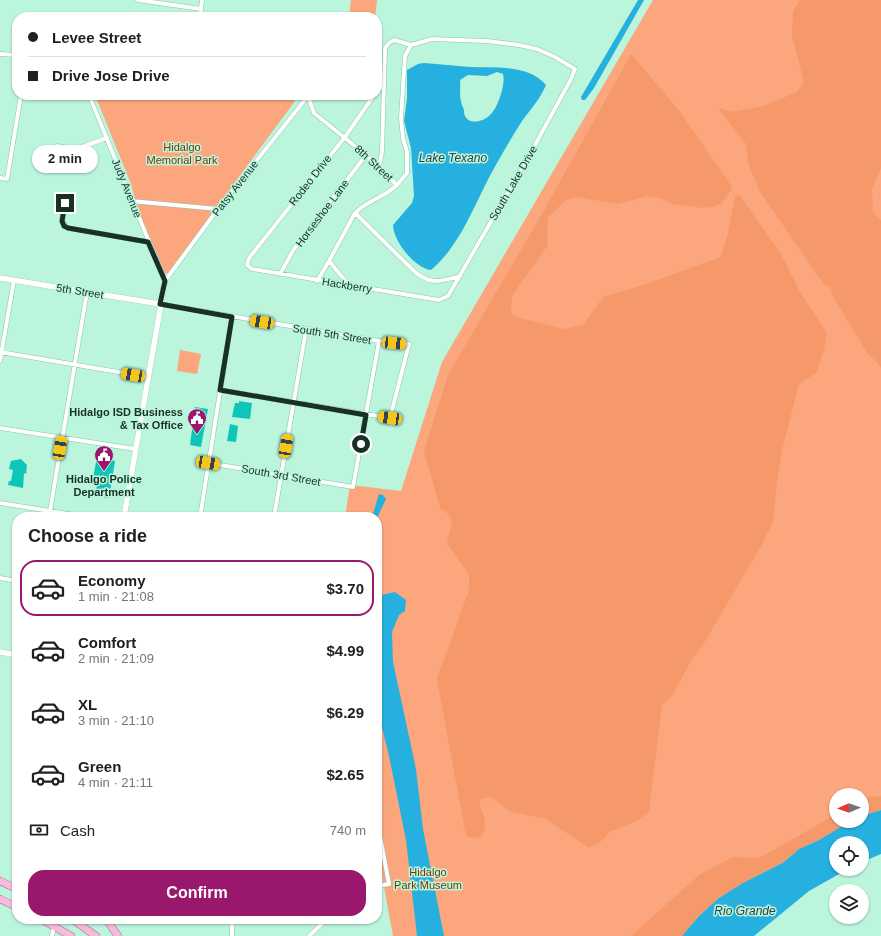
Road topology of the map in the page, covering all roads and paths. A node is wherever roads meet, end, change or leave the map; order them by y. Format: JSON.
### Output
{"nodes":[{"id":1,"x":140,"y":0,"type":"edge"},
{"id":2,"x":202,"y":0,"type":"edge"},
{"id":3,"x":201,"y":9,"type":"junction"},
{"id":4,"x":201,"y":12,"type":"edge"},
{"id":5,"x":411,"y":45,"type":"junction"},
{"id":6,"x":0,"y":54,"type":"edge"},
{"id":7,"x":12,"y":55,"type":"edge"},
{"id":8,"x":384,"y":85,"type":"joint"},
{"id":9,"x":20,"y":100,"type":"edge"},
{"id":10,"x":91,"y":100,"type":"edge"},
{"id":11,"x":305,"y":100,"type":"edge"},
{"id":12,"x":309,"y":100,"type":"edge"},
{"id":13,"x":370,"y":100,"type":"edge"},
{"id":14,"x":344,"y":137,"type":"junction"},
{"id":15,"x":107,"y":138,"type":"junction"},
{"id":16,"x":57,"y":146,"type":"dead end"},
{"id":17,"x":366,"y":155,"type":"junction"},
{"id":18,"x":379,"y":167,"type":"junction"},
{"id":19,"x":0,"y":178,"type":"edge"},
{"id":20,"x":397,"y":185,"type":"junction"},
{"id":21,"x":131,"y":201,"type":"junction"},
{"id":22,"x":65,"y":203,"type":"dead end"},
{"id":23,"x":218,"y":209,"type":"junction"},
{"id":24,"x":355,"y":213,"type":"junction"},
{"id":25,"x":148,"y":242,"type":"junction"},
{"id":26,"x":329,"y":261,"type":"junction"},
{"id":27,"x":247,"y":265,"type":"joint"},
{"id":28,"x":280,"y":274,"type":"junction"},
{"id":29,"x":458,"y":277,"type":"junction"},
{"id":30,"x":0,"y":278,"type":"edge"},
{"id":31,"x":14,"y":280,"type":"junction"},
{"id":32,"x":165,"y":281,"type":"junction"},
{"id":33,"x":317,"y":281,"type":"junction"},
{"id":34,"x":349,"y":285,"type":"junction"},
{"id":35,"x":87,"y":292,"type":"junction"},
{"id":36,"x":448,"y":296,"type":"joint"},
{"id":37,"x":160,"y":304,"type":"junction"},
{"id":38,"x":232,"y":317,"type":"junction"},
{"id":39,"x":306,"y":330,"type":"junction"},
{"id":40,"x":379,"y":342,"type":"junction"},
{"id":41,"x":1,"y":352,"type":"edge"},
{"id":42,"x":0,"y":361,"type":"edge"},
{"id":43,"x":74,"y":365,"type":"junction"},
{"id":44,"x":148,"y":377,"type":"junction"},
{"id":45,"x":220,"y":390,"type":"junction"},
{"id":46,"x":293,"y":402,"type":"junction"},
{"id":47,"x":366,"y":415,"type":"junction"},
{"id":48,"x":0,"y":428,"type":"edge"},
{"id":49,"x":62,"y":438,"type":"junction"},
{"id":50,"x":135,"y":449,"type":"junction"},
{"id":51,"x":208,"y":463,"type":"junction"},
{"id":52,"x":281,"y":475,"type":"junction"},
{"id":53,"x":0,"y":503,"type":"edge"},
{"id":54,"x":50,"y":511,"type":"junction"},
{"id":55,"x":56,"y":512,"type":"edge"},
{"id":56,"x":125,"y":512,"type":"edge"},
{"id":57,"x":201,"y":512,"type":"edge"},
{"id":58,"x":275,"y":512,"type":"edge"},
{"id":59,"x":0,"y":578,"type":"edge"},
{"id":60,"x":12,"y":580,"type":"edge"},
{"id":61,"x":0,"y":652,"type":"edge"},
{"id":62,"x":12,"y":654,"type":"edge"},
{"id":63,"x":382,"y":845,"type":"edge"},
{"id":64,"x":0,"y":881,"type":"edge"},
{"id":65,"x":12,"y":882,"type":"edge"},
{"id":66,"x":382,"y":885,"type":"edge"},
{"id":67,"x":12,"y":887,"type":"edge"},
{"id":68,"x":0,"y":899,"type":"edge"},
{"id":69,"x":12,"y":904,"type":"edge"},
{"id":70,"x":55,"y":924,"type":"edge"},
{"id":71,"x":57,"y":924,"type":"edge"},
{"id":72,"x":79,"y":924,"type":"edge"},
{"id":73,"x":110,"y":924,"type":"edge"},
{"id":74,"x":232,"y":924,"type":"edge"},
{"id":75,"x":321,"y":925,"type":"edge"},
{"id":76,"x":52,"y":936,"type":"edge"},
{"id":77,"x":71,"y":936,"type":"edge"},
{"id":78,"x":96,"y":936,"type":"edge"},
{"id":79,"x":118,"y":936,"type":"edge"},
{"id":80,"x":232,"y":936,"type":"edge"},
{"id":81,"x":309,"y":936,"type":"edge"}],
"edges":[{"from":1,"to":3,"type":"street"},
{"from":2,"to":3,"type":"street"},
{"from":3,"to":4,"type":"street"},
{"from":5,"to":8,"type":"street"},
{"from":5,"to":20,"type":"street","name":"8th Street"},
{"from":5,"to":29,"type":"street","name":"South Lake Drive"},
{"from":6,"to":7,"type":"street"},
{"from":8,"to":18,"type":"street"},
{"from":9,"to":19,"type":"street"},
{"from":10,"to":15,"type":"street","name":"Judy Avenue"},
{"from":11,"to":23,"type":"street","name":"Patsy Avenue"},
{"from":12,"to":14,"type":"street","name":"8th Street"},
{"from":13,"to":14,"type":"street","name":"Rodeo Drive"},
{"from":14,"to":17,"type":"street","name":"8th Street"},
{"from":14,"to":27,"type":"street","name":"Rodeo Drive"},
{"from":15,"to":16,"type":"street"},
{"from":15,"to":21,"type":"street","name":"Judy Avenue"},
{"from":17,"to":18,"type":"street","name":"8th Street"},
{"from":17,"to":28,"type":"street","name":"Horseshoe Lane"},
{"from":18,"to":20,"type":"street","name":"8th Street"},
{"from":20,"to":24,"type":"street"},
{"from":21,"to":23,"type":"street"},
{"from":21,"to":25,"type":"street","name":"Judy Avenue"},
{"from":22,"to":25,"type":"street"},
{"from":23,"to":32,"type":"street","name":"Patsy Avenue"},
{"from":24,"to":26,"type":"street"},
{"from":24,"to":29,"type":"street"},
{"from":25,"to":32,"type":"street","name":"Judy Avenue"},
{"from":26,"to":33,"type":"street"},
{"from":26,"to":34,"type":"street"},
{"from":27,"to":28,"type":"street","name":"Hackberry"},
{"from":28,"to":33,"type":"street","name":"Hackberry"},
{"from":29,"to":36,"type":"street","name":"South Lake Drive"},
{"from":30,"to":31,"type":"street","name":"5th Street"},
{"from":31,"to":35,"type":"street","name":"5th Street"},
{"from":31,"to":41,"type":"street"},
{"from":32,"to":37,"type":"street"},
{"from":33,"to":34,"type":"street","name":"Hackberry"},
{"from":34,"to":36,"type":"street","name":"Hackberry"},
{"from":35,"to":37,"type":"street","name":"5th Street"},
{"from":35,"to":43,"type":"street"},
{"from":37,"to":38,"type":"street","name":"South 5th Street"},
{"from":37,"to":44,"type":"street"},
{"from":38,"to":39,"type":"street","name":"South 5th Street"},
{"from":38,"to":45,"type":"street"},
{"from":39,"to":40,"type":"street","name":"South 5th Street"},
{"from":39,"to":46,"type":"street"},
{"from":40,"to":47,"type":"street"},
{"from":40,"to":47,"type":"street","name":"South 5th Street"},
{"from":41,"to":42,"type":"street"},
{"from":41,"to":43,"type":"street"},
{"from":43,"to":44,"type":"street"},
{"from":43,"to":49,"type":"street"},
{"from":44,"to":50,"type":"street"},
{"from":45,"to":46,"type":"street"},
{"from":45,"to":51,"type":"street"},
{"from":46,"to":47,"type":"street"},
{"from":46,"to":52,"type":"street"},
{"from":47,"to":52,"type":"street","name":"South 3rd Street"},
{"from":48,"to":49,"type":"street"},
{"from":49,"to":50,"type":"street"},
{"from":49,"to":54,"type":"street"},
{"from":50,"to":56,"type":"street"},
{"from":51,"to":52,"type":"street","name":"South 3rd Street"},
{"from":51,"to":57,"type":"street"},
{"from":52,"to":58,"type":"street"},
{"from":53,"to":54,"type":"street"},
{"from":54,"to":55,"type":"street"},
{"from":59,"to":60,"type":"street"},
{"from":61,"to":62,"type":"street"},
{"from":63,"to":66,"type":"street"},
{"from":64,"to":65,"type":"main road"},
{"from":64,"to":67,"type":"main road"},
{"from":68,"to":69,"type":"main road"},
{"from":70,"to":76,"type":"street"},
{"from":71,"to":77,"type":"main road"},
{"from":72,"to":78,"type":"main road"},
{"from":73,"to":79,"type":"main road"},
{"from":74,"to":80,"type":"street"},
{"from":75,"to":81,"type":"street"}]}
